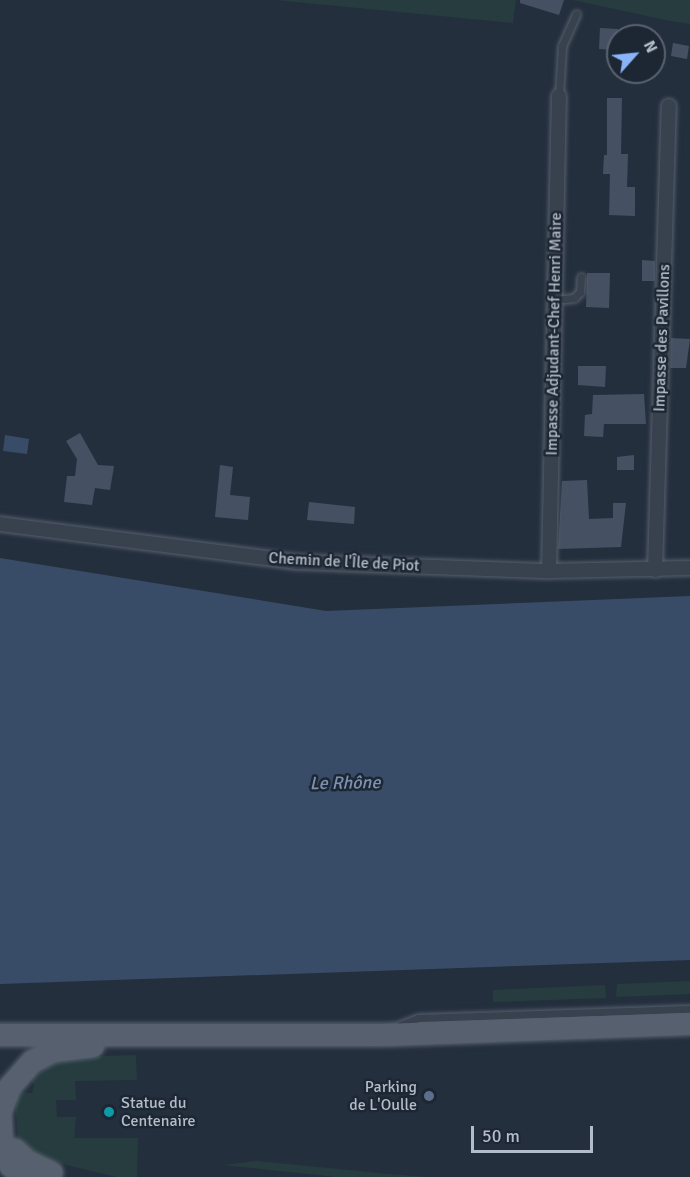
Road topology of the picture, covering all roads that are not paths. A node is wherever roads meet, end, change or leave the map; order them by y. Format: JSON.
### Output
{"nodes":[{"id":1,"x":576,"y":14,"type":"dead end"},
{"id":2,"x":560,"y":96,"type":"joint"},
{"id":3,"x":669,"y":106,"type":"dead end"},
{"id":4,"x":581,"y":277,"type":"dead end"},
{"id":5,"x":555,"y":300,"type":"junction"},
{"id":6,"x":0,"y":524,"type":"edge"},
{"id":7,"x":690,"y":568,"type":"edge"},
{"id":8,"x":656,"y":570,"type":"junction"},
{"id":9,"x":549,"y":571,"type":"junction"},
{"id":10,"x":690,"y":1009,"type":"edge"},
{"id":11,"x":690,"y":1024,"type":"edge"},
{"id":12,"x":187,"y":1034,"type":"junction"},
{"id":13,"x":0,"y":1035,"type":"edge"},
{"id":14,"x":384,"y":1035,"type":"junction"},
{"id":15,"x":0,"y":1129,"type":"edge"},
{"id":16,"x":12,"y":1169,"type":"edge"},
{"id":17,"x":60,"y":1175,"type":"edge"}],
"edges":[{"from":1,"to":2,"type":"lane"},
{"from":2,"to":5,"type":"street","name":"Impasse Adjudant-Chef Henri Maire"},
{"from":3,"to":8,"type":"street","name":"Impasse des Pavillons"},
{"from":4,"to":5,"type":"lane"},
{"from":5,"to":9,"type":"street","name":"Impasse Adjudant-Chef Henri Maire"},
{"from":6,"to":9,"type":"street","name":"Chemin de l'Île de Piot"},
{"from":7,"to":8,"type":"street","name":"Chemin de l'Île de Piot"},
{"from":8,"to":9,"type":"street","name":"Chemin de l'Île de Piot"},
{"from":10,"to":14,"type":"lane"},
{"from":11,"to":14,"type":"main road"},
{"from":12,"to":13,"type":"main road"},
{"from":12,"to":14,"type":"main road"},
{"from":12,"to":15,"type":"main road"},
{"from":15,"to":16,"type":"main road"},
{"from":15,"to":17,"type":"main road"},
{"from":16,"to":17,"type":"main road"}]}
